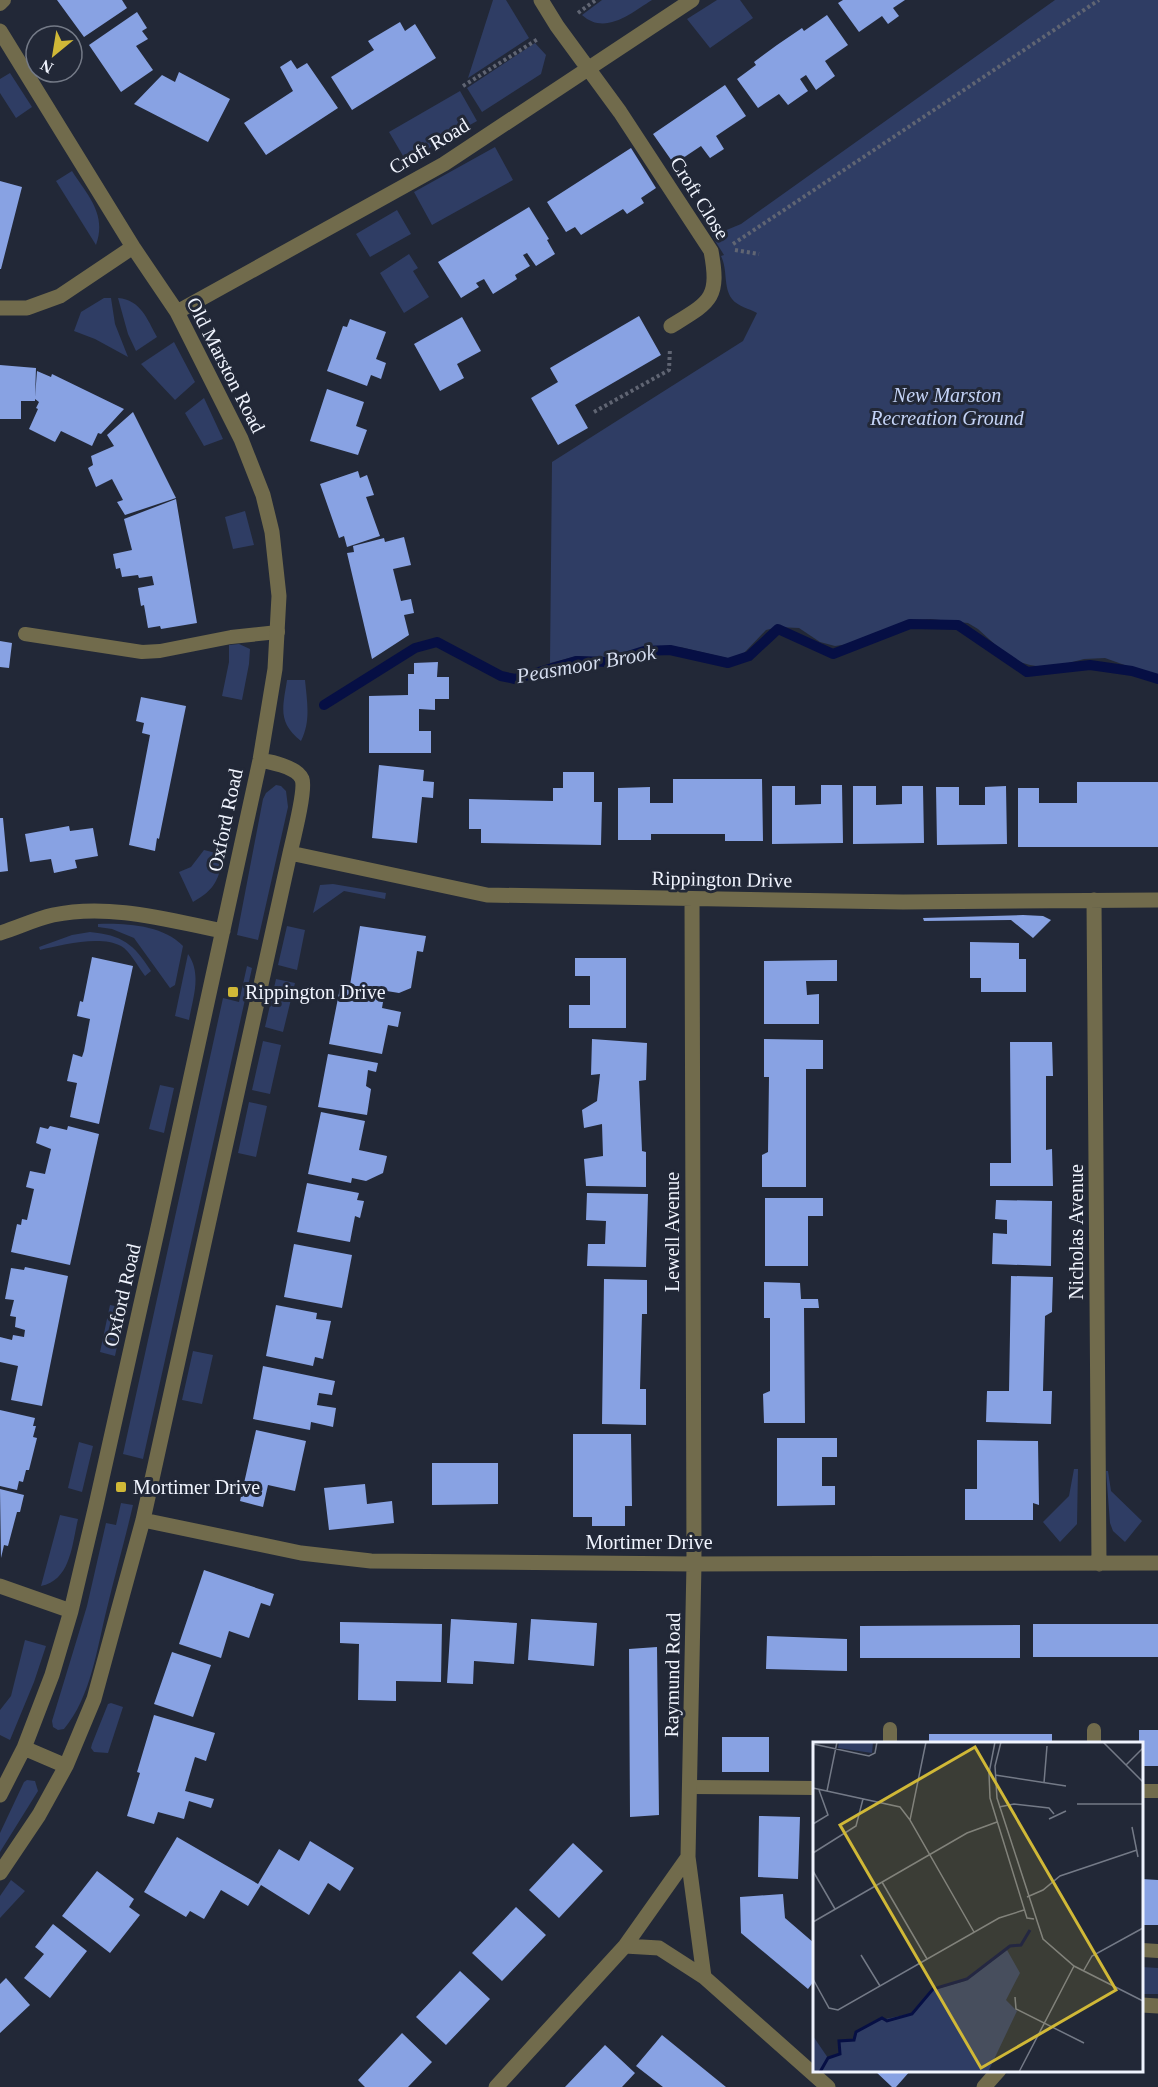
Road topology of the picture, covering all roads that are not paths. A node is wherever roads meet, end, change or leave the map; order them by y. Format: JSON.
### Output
{"nodes":[{"id":1,"x":4,"y":0,"type":"edge"},
{"id":2,"x":541,"y":0,"type":"edge"},
{"id":3,"x":692,"y":0,"type":"edge"},
{"id":4,"x":0,"y":4,"type":"edge"},
{"id":5,"x":0,"y":31,"type":"edge"},
{"id":6,"x":589,"y":70,"type":"junction"},
{"id":7,"x":133,"y":247,"type":"junction"},
{"id":8,"x":0,"y":308,"type":"edge"},
{"id":9,"x":177,"y":312,"type":"junction"},
{"id":10,"x":672,"y":326,"type":"road end"},
{"id":11,"x":278,"y":632,"type":"junction"},
{"id":12,"x":25,"y":634,"type":"dead end"},
{"id":13,"x":260,"y":760,"type":"junction"},
{"id":14,"x":290,"y":853,"type":"junction"},
{"id":15,"x":692,"y":900,"type":"junction"},
{"id":16,"x":1094,"y":900,"type":"junction"},
{"id":17,"x":1158,"y":900,"type":"edge"},
{"id":18,"x":223,"y":931,"type":"junction"},
{"id":19,"x":0,"y":933,"type":"edge"},
{"id":20,"x":143,"y":1520,"type":"junction"},
{"id":21,"x":1158,"y":1563,"type":"edge"},
{"id":22,"x":694,"y":1564,"type":"junction"},
{"id":23,"x":1099,"y":1564,"type":"junction"},
{"id":24,"x":0,"y":1586,"type":"edge"},
{"id":25,"x":71,"y":1611,"type":"junction"},
{"id":26,"x":890,"y":1729,"type":"dead end"},
{"id":27,"x":890,"y":1742,"type":"edge"},
{"id":28,"x":24,"y":1749,"type":"junction"},
{"id":29,"x":66,"y":1766,"type":"junction"},
{"id":30,"x":691,"y":1787,"type":"junction"},
{"id":31,"x":813,"y":1788,"type":"edge"},
{"id":32,"x":0,"y":1795,"type":"edge"},
{"id":33,"x":688,"y":1857,"type":"junction"},
{"id":34,"x":0,"y":1873,"type":"edge"},
{"id":35,"x":625,"y":1946,"type":"junction"},
{"id":36,"x":1143,"y":1950,"type":"edge"},
{"id":37,"x":1158,"y":1951,"type":"edge"},
{"id":38,"x":704,"y":1977,"type":"junction"},
{"id":39,"x":1143,"y":2005,"type":"edge"},
{"id":40,"x":1158,"y":2006,"type":"edge"},
{"id":41,"x":997,"y":2072,"type":"edge"},
{"id":42,"x":496,"y":2087,"type":"edge"},
{"id":43,"x":828,"y":2087,"type":"edge"},
{"id":44,"x":984,"y":2087,"type":"edge"}],
"edges":[{"from":1,"to":4,"type":"lane"},
{"from":2,"to":6,"type":"street"},
{"from":3,"to":6,"type":"street","name":"Croft Road"},
{"from":5,"to":7,"type":"street","name":"Old Marston Road"},
{"from":6,"to":9,"type":"street","name":"Croft Road"},
{"from":6,"to":10,"type":"street","name":"Croft Close"},
{"from":7,"to":8,"type":"street"},
{"from":7,"to":9,"type":"street","name":"Old Marston Road"},
{"from":9,"to":11,"type":"street","name":"Old Marston Road"},
{"from":11,"to":12,"type":"lane"},
{"from":11,"to":13,"type":"street","name":"Old Marston Road"},
{"from":13,"to":14,"type":"street","name":"Oxford Road"},
{"from":13,"to":18,"type":"street","name":"Oxford Road"},
{"from":14,"to":15,"type":"street","name":"Rippington Drive"},
{"from":14,"to":20,"type":"street","name":"Oxford Road"},
{"from":15,"to":16,"type":"street","name":"Rippington Drive"},
{"from":15,"to":22,"type":"street","name":"Lewell Avenue"},
{"from":16,"to":17,"type":"street","name":"Rippington Drive"},
{"from":16,"to":23,"type":"street","name":"Nicholas Avenue"},
{"from":18,"to":19,"type":"street"},
{"from":18,"to":25,"type":"street","name":"Oxford Road"},
{"from":20,"to":22,"type":"street","name":"Mortimer Drive"},
{"from":20,"to":29,"type":"street","name":"Oxford Road"},
{"from":21,"to":23,"type":"street","name":"Mortimer Drive"},
{"from":22,"to":23,"type":"street","name":"Mortimer Drive"},
{"from":22,"to":30,"type":"street","name":"Raymund Road"},
{"from":24,"to":25,"type":"street"},
{"from":25,"to":28,"type":"street","name":"Oxford Road"},
{"from":26,"to":27,"type":"lane"},
{"from":28,"to":29,"type":"street"},
{"from":28,"to":32,"type":"street","name":"Oxford Road"},
{"from":29,"to":34,"type":"street","name":"Oxford Road"},
{"from":30,"to":31,"type":"lane"},
{"from":30,"to":33,"type":"street","name":"Raymund Road"},
{"from":33,"to":35,"type":"street"},
{"from":33,"to":38,"type":"street","name":"Raymund Road"},
{"from":35,"to":38,"type":"street"},
{"from":35,"to":42,"type":"street"},
{"from":36,"to":37,"type":"lane"},
{"from":38,"to":43,"type":"street"},
{"from":39,"to":40,"type":"street"},
{"from":41,"to":44,"type":"street"}]}
